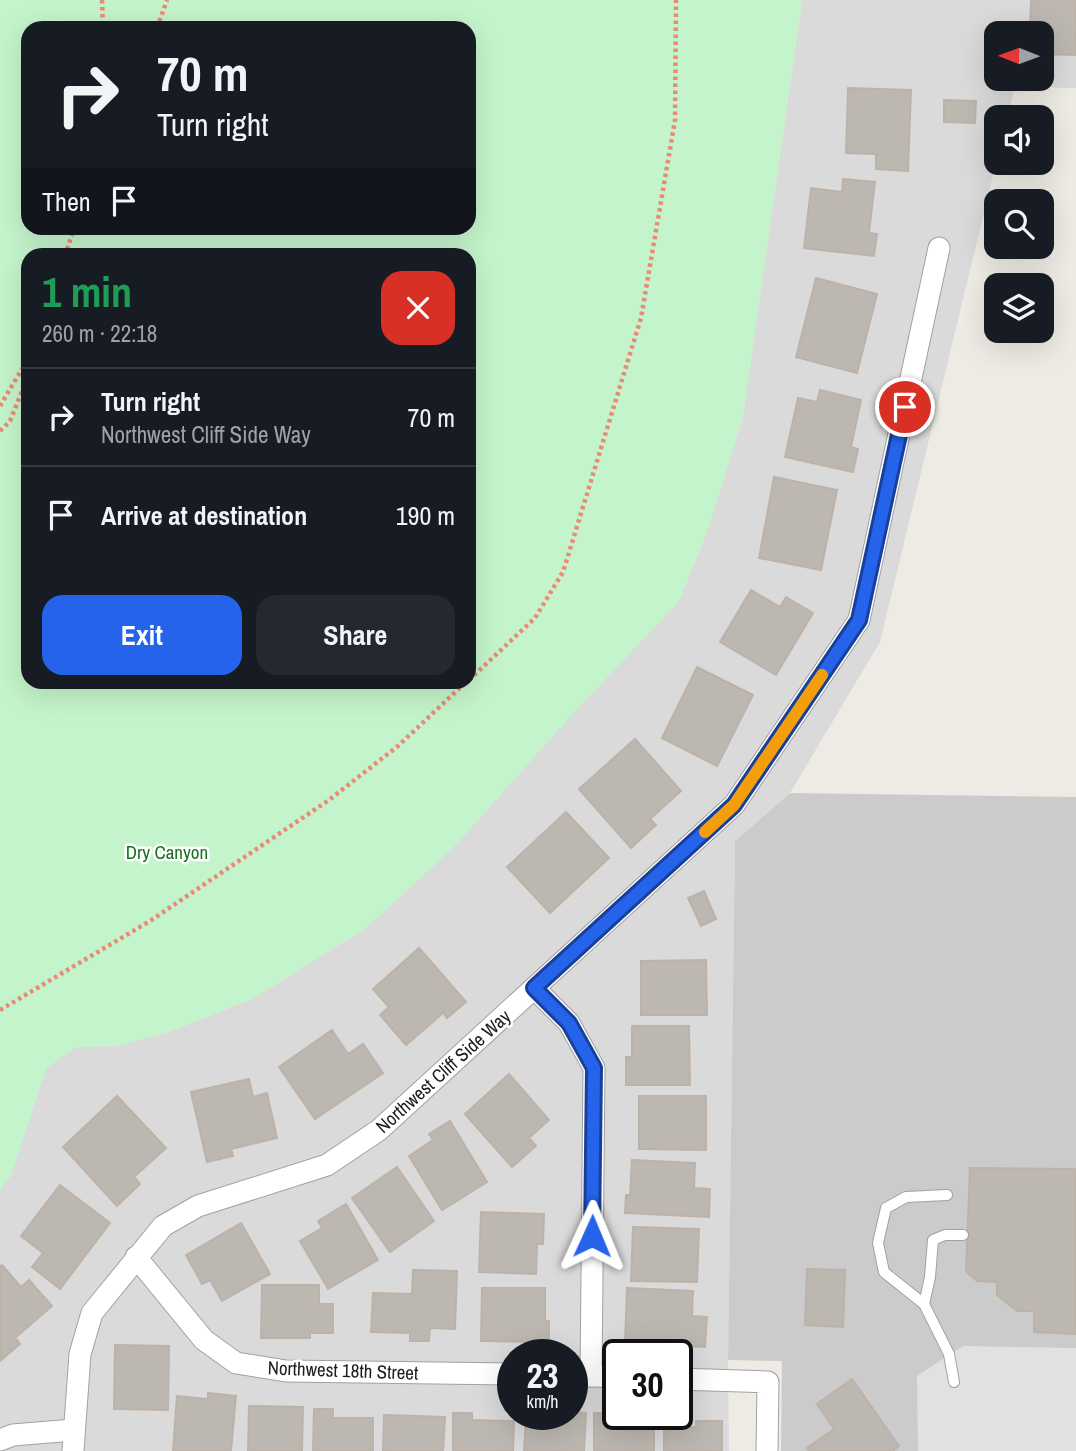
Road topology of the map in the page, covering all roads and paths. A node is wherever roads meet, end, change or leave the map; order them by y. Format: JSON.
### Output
{"nodes":[{"id":1,"x":102,"y":0,"type":"edge"},
{"id":2,"x":167,"y":0,"type":"edge"},
{"id":3,"x":676,"y":0,"type":"edge"},
{"id":4,"x":103,"y":21,"type":"edge"},
{"id":5,"x":160,"y":21,"type":"edge"},
{"id":6,"x":939,"y":248,"type":"dead end"},
{"id":7,"x":21,"y":371,"type":"edge"},
{"id":8,"x":21,"y":394,"type":"edge"},
{"id":9,"x":0,"y":406,"type":"edge"},
{"id":10,"x":0,"y":431,"type":"edge"},
{"id":11,"x":476,"y":673,"type":"edge"},
{"id":12,"x":459,"y":689,"type":"edge"},
{"id":13,"x":534,"y":988,"type":"junction"},
{"id":14,"x":0,"y":1010,"type":"edge"},
{"id":15,"x":947,"y":1195,"type":"dead end"},
{"id":16,"x":964,"y":1235,"type":"dead end"},
{"id":17,"x":135,"y":1257,"type":"junction"},
{"id":18,"x":924,"y":1304,"type":"junction"},
{"id":19,"x":583,"y":1339,"type":"edge"},
{"id":20,"x":497,"y":1374,"type":"edge"},
{"id":21,"x":693,"y":1380,"type":"edge"},
{"id":22,"x":954,"y":1382,"type":"dead end"},
{"id":23,"x":0,"y":1440,"type":"edge"},
{"id":24,"x":73,"y":1441,"type":"edge"},
{"id":25,"x":767,"y":1451,"type":"edge"}],
"edges":[{"from":1,"to":4,"type":"path"},
{"from":2,"to":5,"type":"path"},
{"from":3,"to":11,"type":"path"},
{"from":6,"to":13,"type":"street","name":"Northwest Cliff Side Way"},
{"from":7,"to":9,"type":"path"},
{"from":8,"to":10,"type":"path"},
{"from":12,"to":14,"type":"path"},
{"from":13,"to":17,"type":"street","name":"Northwest Cliff Side Way"},
{"from":13,"to":19,"type":"street"},
{"from":15,"to":18,"type":"lane"},
{"from":16,"to":18,"type":"lane"},
{"from":17,"to":20,"type":"street","name":"Northwest 18th Street"},
{"from":17,"to":24,"type":"street","name":"Northwest Cliff Side Way"},
{"from":18,"to":22,"type":"lane"},
{"from":21,"to":25,"type":"street"},
{"from":23,"to":24,"type":"street"}]}
